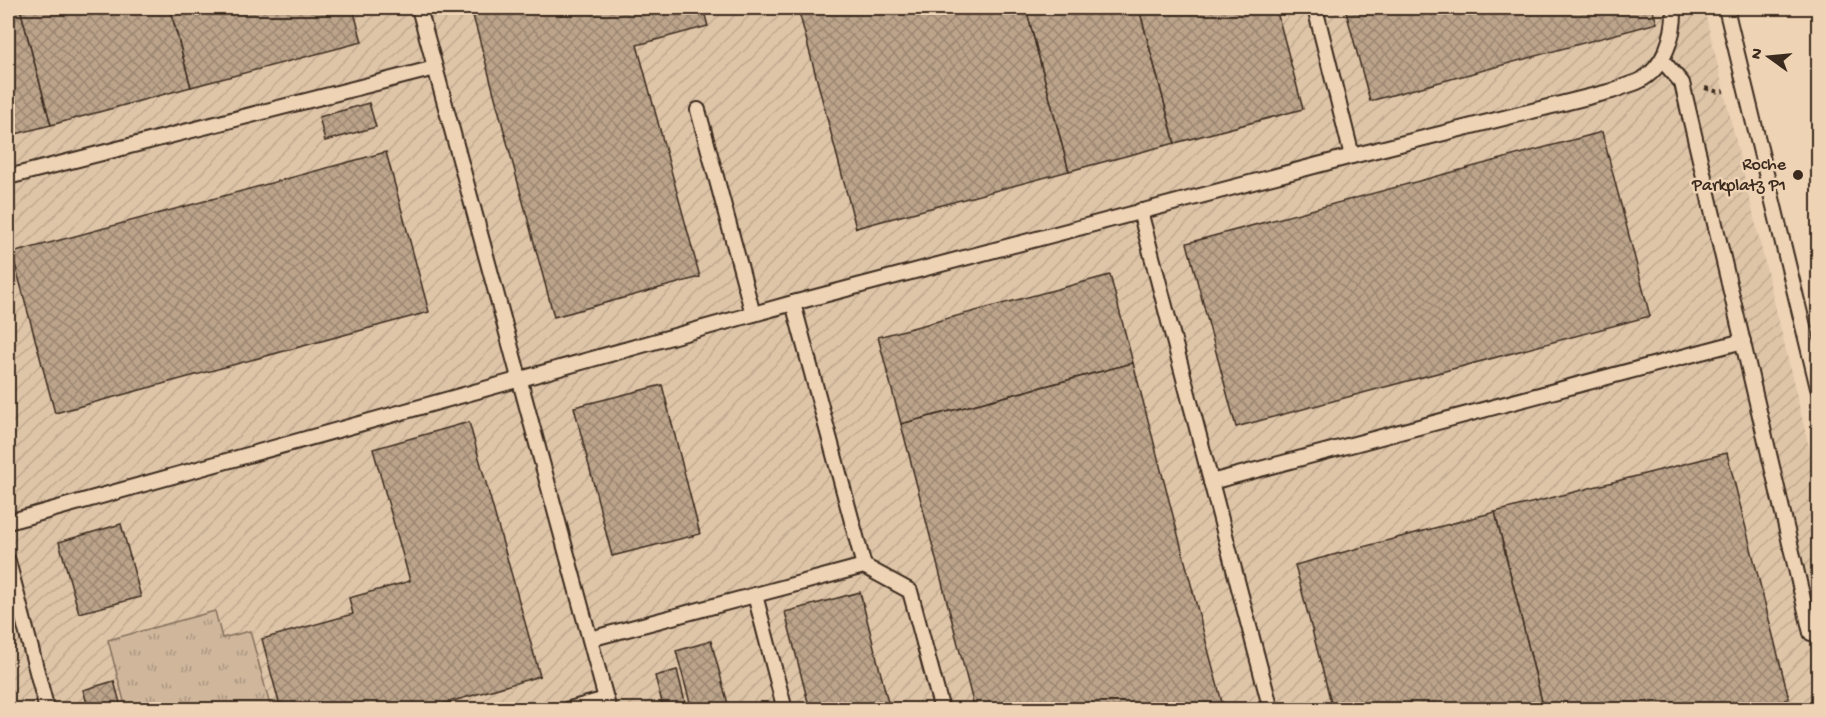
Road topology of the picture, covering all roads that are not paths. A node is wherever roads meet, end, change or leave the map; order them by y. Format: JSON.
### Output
{"nodes":[{"id":1,"x":419,"y":8,"type":"edge"},
{"id":2,"x":1315,"y":8,"type":"edge"},
{"id":3,"x":1674,"y":8,"type":"edge"},
{"id":4,"x":1726,"y":8,"type":"edge"},
{"id":5,"x":1662,"y":60,"type":"junction"},
{"id":6,"x":435,"y":68,"type":"junction"},
{"id":7,"x":698,"y":110,"type":"dead end"},
{"id":8,"x":1352,"y":156,"type":"junction"},
{"id":9,"x":8,"y":177,"type":"edge"},
{"id":10,"x":1140,"y":211,"type":"junction"},
{"id":11,"x":793,"y":303,"type":"junction"},
{"id":12,"x":753,"y":314,"type":"junction"},
{"id":13,"x":1743,"y":341,"type":"junction"},
{"id":14,"x":520,"y":378,"type":"junction"},
{"id":15,"x":1818,"y":388,"type":"edge"},
{"id":16,"x":1211,"y":482,"type":"junction"},
{"id":17,"x":8,"y":522,"type":"edge"},
{"id":18,"x":8,"y":561,"type":"edge"},
{"id":19,"x":864,"y":566,"type":"junction"},
{"id":20,"x":755,"y":596,"type":"junction"},
{"id":21,"x":1811,"y":633,"type":"dead end"},
{"id":22,"x":590,"y":639,"type":"junction"},
{"id":23,"x":607,"y":704,"type":"edge"},
{"id":24,"x":47,"y":710,"type":"edge"},
{"id":25,"x":566,"y":710,"type":"edge"},
{"id":26,"x":785,"y":710,"type":"edge"},
{"id":27,"x":942,"y":710,"type":"edge"},
{"id":28,"x":1271,"y":710,"type":"edge"}],
"edges":[{"from":1,"to":6,"type":"lane"},
{"from":2,"to":8,"type":"lane"},
{"from":3,"to":5,"type":"lane"},
{"from":4,"to":15,"type":"lane"},
{"from":5,"to":8,"type":"lane"},
{"from":5,"to":13,"type":"lane"},
{"from":6,"to":9,"type":"lane"},
{"from":6,"to":14,"type":"lane"},
{"from":7,"to":12,"type":"lane"},
{"from":8,"to":10,"type":"lane"},
{"from":10,"to":11,"type":"lane"},
{"from":10,"to":16,"type":"lane"},
{"from":11,"to":12,"type":"lane"},
{"from":11,"to":19,"type":"lane"},
{"from":12,"to":14,"type":"lane"},
{"from":13,"to":16,"type":"lane"},
{"from":13,"to":21,"type":"lane"},
{"from":14,"to":17,"type":"lane"},
{"from":14,"to":22,"type":"lane"},
{"from":16,"to":28,"type":"lane"},
{"from":18,"to":24,"type":"lane"},
{"from":19,"to":20,"type":"lane"},
{"from":19,"to":27,"type":"lane"},
{"from":20,"to":22,"type":"lane"},
{"from":20,"to":26,"type":"lane"},
{"from":22,"to":23,"type":"lane"},
{"from":23,"to":25,"type":"lane"}]}
